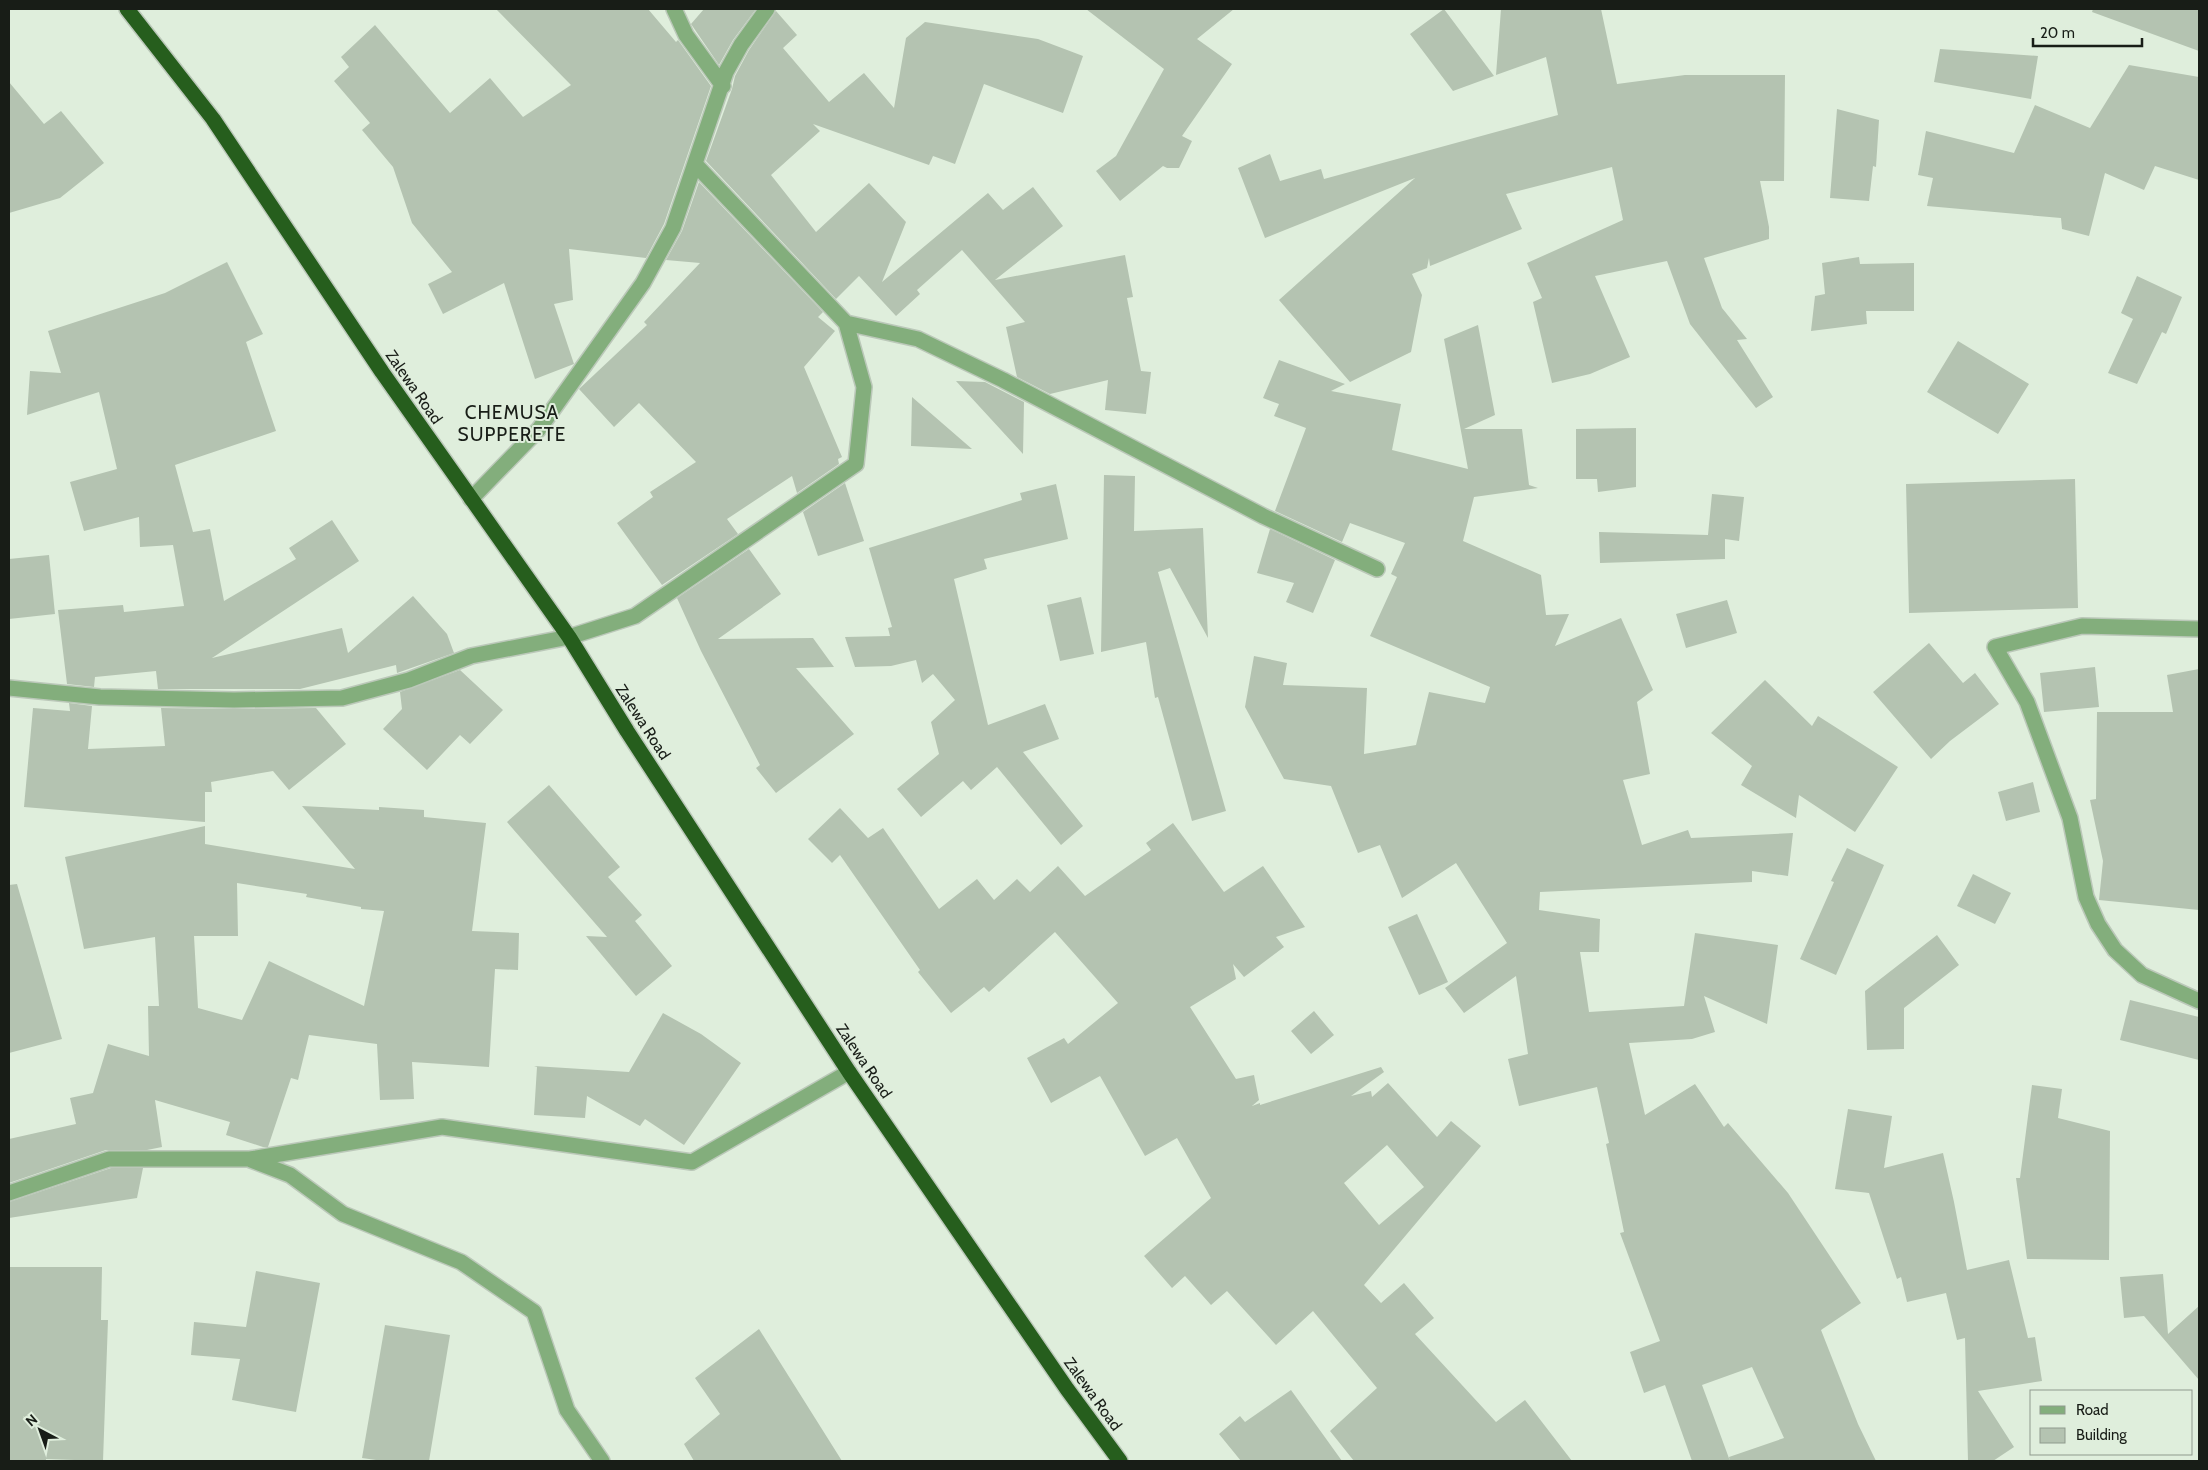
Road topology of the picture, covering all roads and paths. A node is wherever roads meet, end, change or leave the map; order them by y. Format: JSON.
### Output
{"nodes":[{"id":1,"x":127,"y":9,"type":"edge"},
{"id":2,"x":674,"y":9,"type":"edge"},
{"id":3,"x":767,"y":9,"type":"edge"},
{"id":4,"x":723,"y":86,"type":"junction"},
{"id":5,"x":695,"y":164,"type":"junction"},
{"id":6,"x":846,"y":323,"type":"junction"},
{"id":7,"x":471,"y":499,"type":"junction"},
{"id":8,"x":1376,"y":568,"type":"dead end"},
{"id":9,"x":2199,"y":629,"type":"edge"},
{"id":10,"x":568,"y":638,"type":"junction"},
{"id":11,"x":9,"y":688,"type":"edge"},
{"id":12,"x":2199,"y":1001,"type":"edge"},
{"id":13,"x":849,"y":1072,"type":"junction"},
{"id":14,"x":250,"y":1159,"type":"junction"},
{"id":15,"x":9,"y":1193,"type":"edge"},
{"id":16,"x":602,"y":1461,"type":"edge"},
{"id":17,"x":1120,"y":1461,"type":"edge"}],
"edges":[{"from":1,"to":7,"type":"highway","name":"Zalewa Road"},
{"from":2,"to":4,"type":"street"},
{"from":3,"to":4,"type":"street"},
{"from":4,"to":5,"type":"street"},
{"from":5,"to":6,"type":"street"},
{"from":5,"to":7,"type":"street"},
{"from":6,"to":8,"type":"street"},
{"from":6,"to":10,"type":"street"},
{"from":7,"to":10,"type":"highway","name":"Zalewa Road"},
{"from":9,"to":12,"type":"street"},
{"from":10,"to":11,"type":"street"},
{"from":10,"to":13,"type":"highway","name":"Zalewa Road"},
{"from":13,"to":14,"type":"street"},
{"from":13,"to":17,"type":"highway","name":"Zalewa Road"},
{"from":14,"to":15,"type":"street"},
{"from":14,"to":16,"type":"street"}]}
